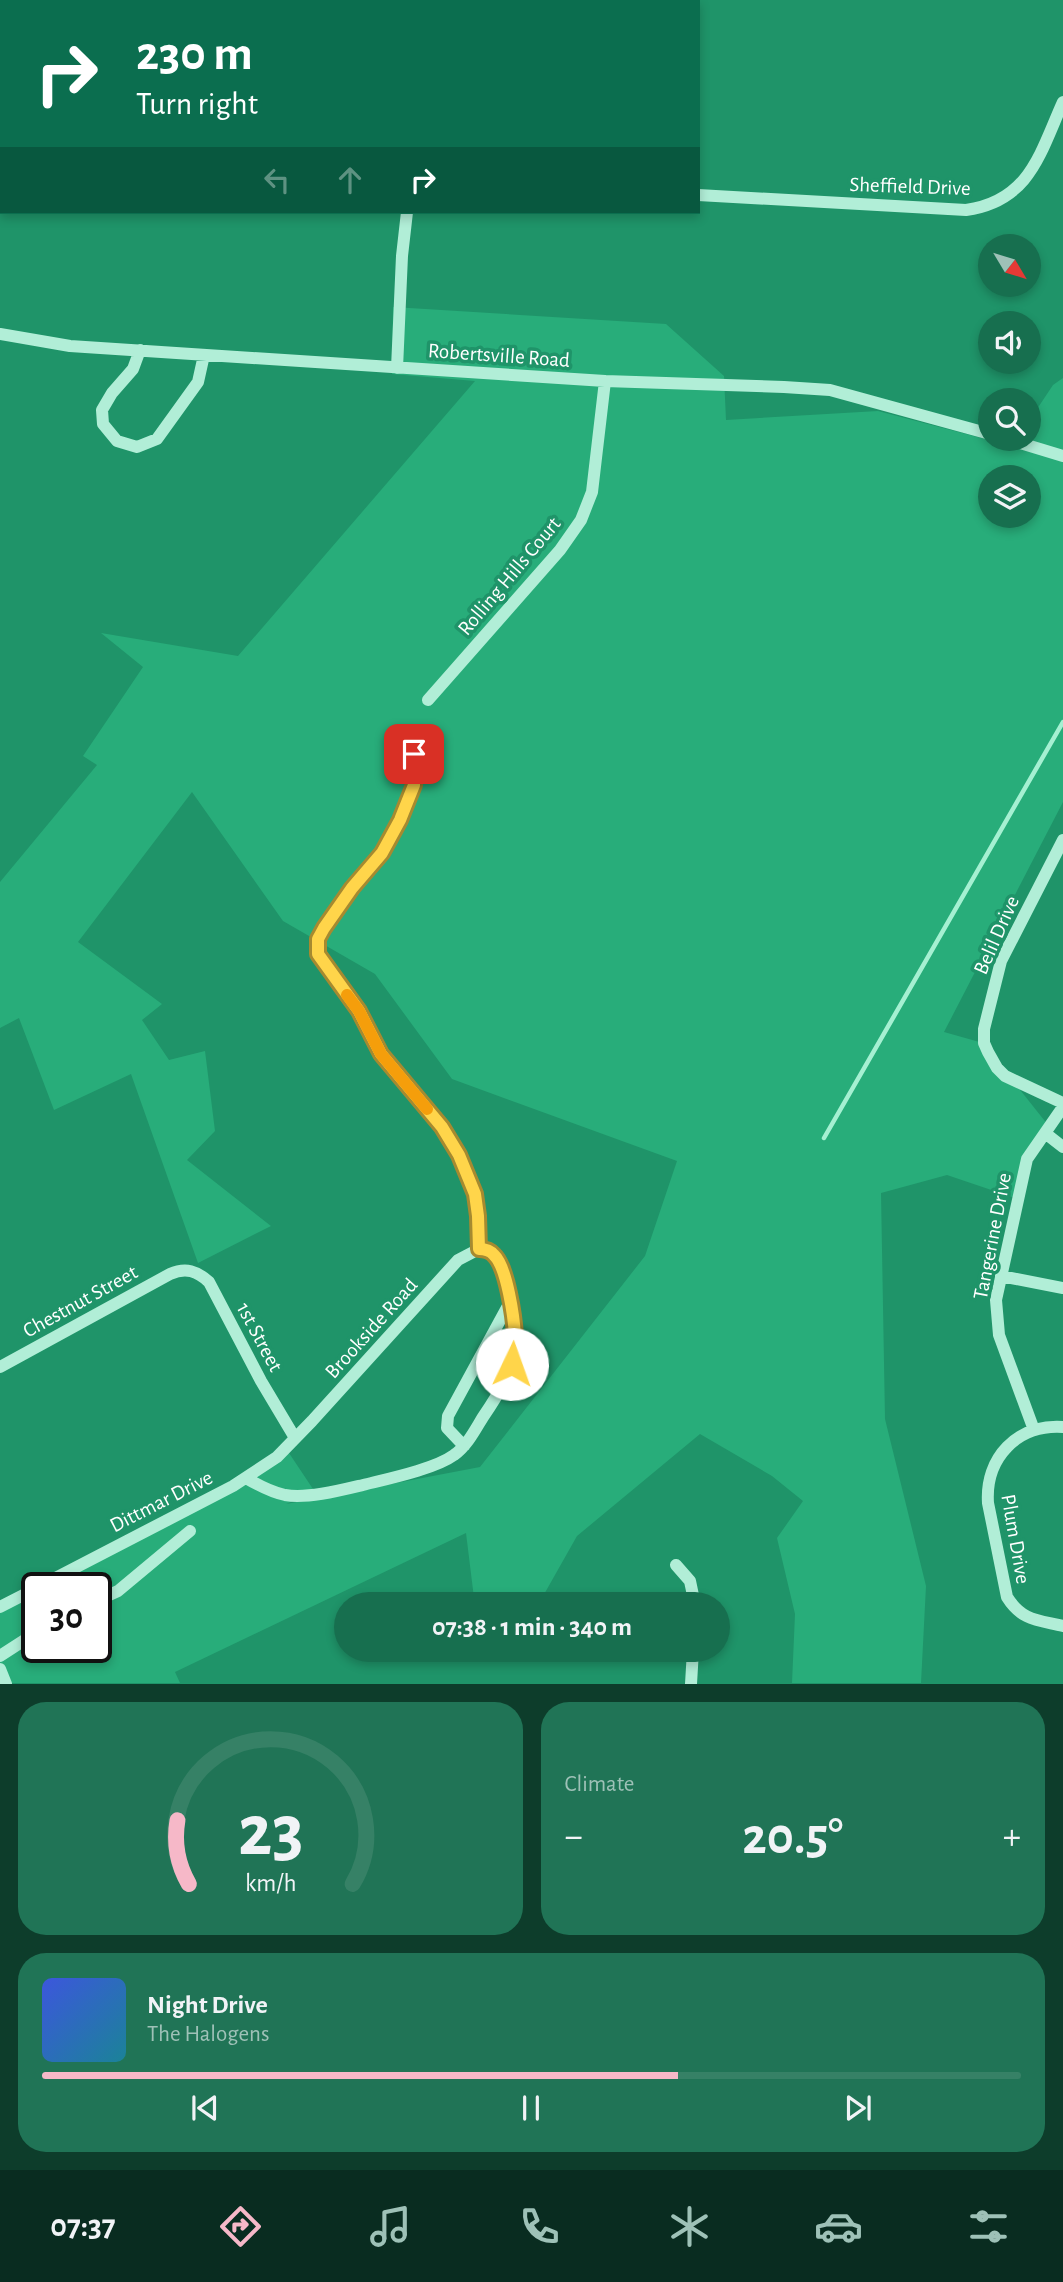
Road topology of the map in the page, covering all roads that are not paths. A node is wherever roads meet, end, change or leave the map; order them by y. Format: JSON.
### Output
{"nodes":[{"id":1,"x":1063,"y":102,"type":"edge"},
{"id":2,"x":700,"y":195,"type":"edge"},
{"id":3,"x":407,"y":214,"type":"edge"},
{"id":4,"x":0,"y":334,"type":"edge"},
{"id":5,"x":140,"y":350,"type":"junction"},
{"id":6,"x":204,"y":355,"type":"junction"},
{"id":7,"x":397,"y":368,"type":"junction"},
{"id":8,"x":605,"y":381,"type":"junction"},
{"id":9,"x":978,"y":431,"type":"edge"},
{"id":10,"x":1041,"y":449,"type":"edge"},
{"id":11,"x":1063,"y":456,"type":"edge"},
{"id":12,"x":428,"y":700,"type":"dead end"},
{"id":13,"x":414,"y":754,"type":"dead end"},
{"id":14,"x":1063,"y":840,"type":"edge"},
{"id":15,"x":1063,"y":1105,"type":"edge"},
{"id":16,"x":1048,"y":1128,"type":"junction"},
{"id":17,"x":1063,"y":1147,"type":"edge"},
{"id":18,"x":479,"y":1249,"type":"junction"},
{"id":19,"x":178,"y":1270,"type":"joint"},
{"id":20,"x":1001,"y":1276,"type":"junction"},
{"id":21,"x":1063,"y":1288,"type":"edge"},
{"id":22,"x":510,"y":1302,"type":"junction"},
{"id":23,"x":0,"y":1367,"type":"edge"},
{"id":24,"x":1063,"y":1427,"type":"edge"},
{"id":25,"x":1034,"y":1430,"type":"junction"},
{"id":26,"x":295,"y":1438,"type":"junction"},
{"id":27,"x":464,"y":1446,"type":"junction"},
{"id":28,"x":246,"y":1478,"type":"junction"},
{"id":29,"x":190,"y":1531,"type":"dead end"},
{"id":30,"x":676,"y":1565,"type":"dead end"},
{"id":31,"x":67,"y":1572,"type":"edge"},
{"id":32,"x":692,"y":1592,"type":"edge"},
{"id":33,"x":112,"y":1594,"type":"edge"},
{"id":34,"x":21,"y":1596,"type":"edge"},
{"id":35,"x":0,"y":1607,"type":"edge"},
{"id":36,"x":1063,"y":1626,"type":"edge"},
{"id":37,"x":21,"y":1642,"type":"edge"},
{"id":38,"x":0,"y":1656,"type":"edge"},
{"id":39,"x":692,"y":1662,"type":"edge"},
{"id":40,"x":0,"y":1668,"type":"edge"},
{"id":41,"x":6,"y":1684,"type":"edge"},
{"id":42,"x":691,"y":1684,"type":"edge"}],
"edges":[{"from":1,"to":2,"type":"street","name":"Sheffield Drive"},
{"from":3,"to":7,"type":"street"},
{"from":4,"to":5,"type":"street","name":"Robertsville Road"},
{"from":5,"to":6,"type":"street","name":"Robertsville Road"},
{"from":5,"to":6,"type":"street"},
{"from":6,"to":7,"type":"street","name":"Robertsville Road"},
{"from":7,"to":8,"type":"street","name":"Robertsville Road"},
{"from":8,"to":9,"type":"street","name":"Robertsville Road"},
{"from":8,"to":12,"type":"street","name":"Rolling Hills Court"},
{"from":10,"to":11,"type":"street"},
{"from":13,"to":18,"type":"street"},
{"from":14,"to":15,"type":"street","name":"Belil Drive"},
{"from":15,"to":16,"type":"street","name":"Tangerine Drive"},
{"from":16,"to":17,"type":"street"},
{"from":16,"to":20,"type":"street","name":"Tangerine Drive"},
{"from":18,"to":22,"type":"street"},
{"from":18,"to":26,"type":"street","name":"Brookside Road"},
{"from":19,"to":23,"type":"street","name":"Chestnut Street"},
{"from":19,"to":26,"type":"street","name":"1st Street"},
{"from":20,"to":21,"type":"street"},
{"from":20,"to":25,"type":"street","name":"Tangerine Drive"},
{"from":22,"to":27,"type":"street"},
{"from":22,"to":27,"type":"street"},
{"from":24,"to":25,"type":"street","name":"Plum Drive"},
{"from":25,"to":36,"type":"street","name":"Plum Drive"},
{"from":26,"to":28,"type":"street","name":"Dittmar Drive"},
{"from":27,"to":28,"type":"street"},
{"from":28,"to":31,"type":"street","name":"Dittmar Drive"},
{"from":29,"to":33,"type":"street"},
{"from":30,"to":32,"type":"street"},
{"from":34,"to":35,"type":"street","name":"Dittmar Drive"},
{"from":37,"to":38,"type":"street"},
{"from":39,"to":42,"type":"street"},
{"from":40,"to":41,"type":"street"}]}
